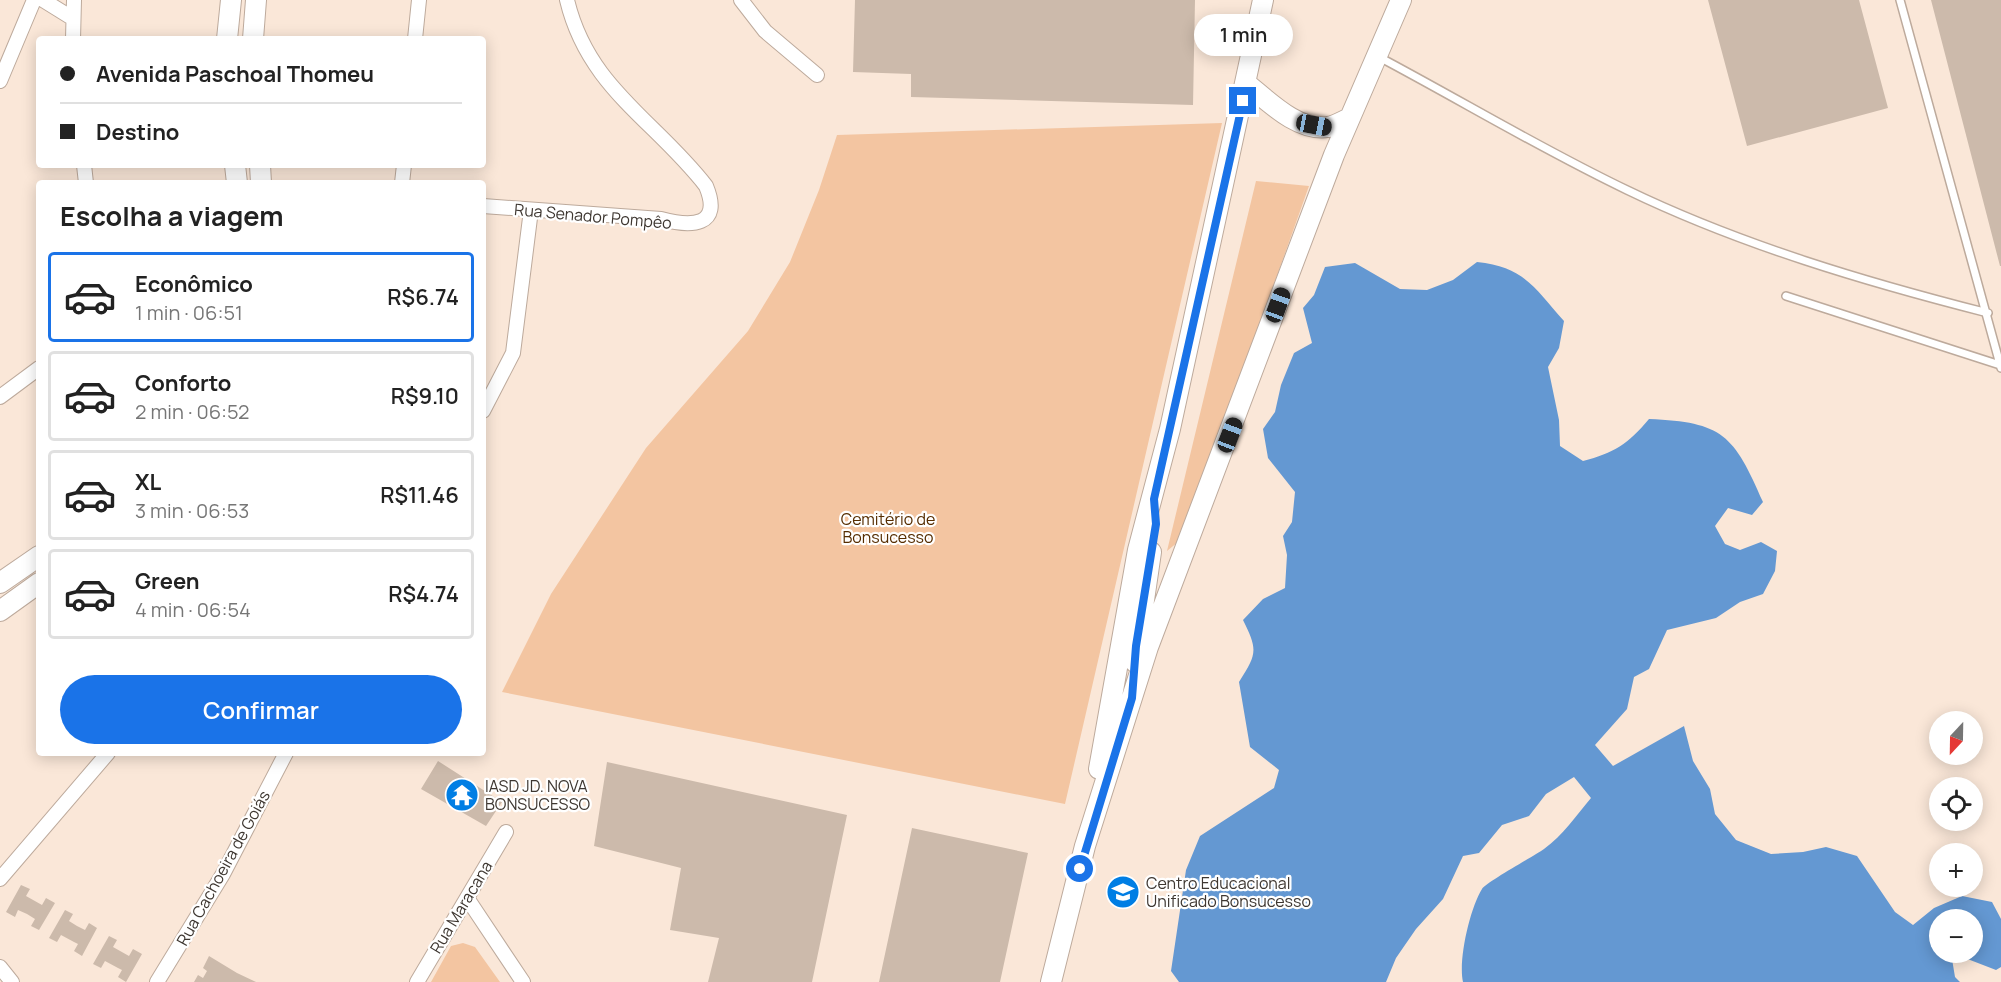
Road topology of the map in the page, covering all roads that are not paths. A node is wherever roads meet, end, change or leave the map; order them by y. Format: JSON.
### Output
{"nodes":[{"id":1,"x":34,"y":0,"type":"edge"},
{"id":2,"x":43,"y":0,"type":"edge"},
{"id":3,"x":74,"y":0,"type":"edge"},
{"id":4,"x":231,"y":0,"type":"edge"},
{"id":5,"x":256,"y":0,"type":"edge"},
{"id":6,"x":419,"y":0,"type":"edge"},
{"id":7,"x":567,"y":0,"type":"edge"},
{"id":8,"x":741,"y":0,"type":"edge"},
{"id":9,"x":1263,"y":0,"type":"edge"},
{"id":10,"x":1401,"y":0,"type":"edge"},
{"id":11,"x":1900,"y":0,"type":"edge"},
{"id":12,"x":72,"y":18,"type":"junction"},
{"id":13,"x":73,"y":36,"type":"edge"},
{"id":14,"x":227,"y":36,"type":"edge"},
{"id":15,"x":253,"y":36,"type":"edge"},
{"id":16,"x":415,"y":36,"type":"edge"},
{"id":17,"x":1377,"y":56,"type":"junction"},
{"id":18,"x":817,"y":75,"type":"dead end"},
{"id":19,"x":0,"y":81,"type":"edge"},
{"id":20,"x":1246,"y":84,"type":"junction"},
{"id":21,"x":1350,"y":118,"type":"junction"},
{"id":22,"x":486,"y":206,"type":"edge"},
{"id":23,"x":531,"y":210,"type":"junction"},
{"id":24,"x":1786,"y":296,"type":"dead end"},
{"id":25,"x":1988,"y":313,"type":"junction"},
{"id":26,"x":2001,"y":367,"type":"edge"},
{"id":27,"x":36,"y":371,"type":"edge"},
{"id":28,"x":0,"y":397,"type":"edge"},
{"id":29,"x":486,"y":405,"type":"edge"},
{"id":30,"x":1154,"y":499,"type":"junction"},
{"id":31,"x":36,"y":558,"type":"edge"},
{"id":32,"x":0,"y":583,"type":"edge"},
{"id":33,"x":36,"y":585,"type":"edge"},
{"id":34,"x":0,"y":611,"type":"edge"},
{"id":35,"x":1132,"y":698,"type":"junction"},
{"id":36,"x":105,"y":756,"type":"edge"},
{"id":37,"x":284,"y":756,"type":"edge"},
{"id":38,"x":506,"y":832,"type":"dead end"},
{"id":39,"x":1085,"y":846,"type":"junction"},
{"id":40,"x":0,"y":879,"type":"edge"},
{"id":41,"x":467,"y":898,"type":"junction"},
{"id":42,"x":0,"y":967,"type":"edge"},
{"id":43,"x":12,"y":982,"type":"edge"},
{"id":44,"x":157,"y":982,"type":"edge"},
{"id":45,"x":417,"y":982,"type":"edge"},
{"id":46,"x":523,"y":982,"type":"edge"},
{"id":47,"x":1051,"y":982,"type":"edge"}],
"edges":[{"from":1,"to":19,"type":"street"},
{"from":2,"to":12,"type":"street"},
{"from":3,"to":12,"type":"street"},
{"from":4,"to":14,"type":"main road"},
{"from":5,"to":15,"type":"main road"},
{"from":6,"to":16,"type":"street"},
{"from":7,"to":23,"type":"street","name":"Rua Senador Pompêo"},
{"from":8,"to":18,"type":"street"},
{"from":9,"to":20,"type":"main road"},
{"from":10,"to":17,"type":"main road"},
{"from":11,"to":25,"type":"lane"},
{"from":12,"to":13,"type":"street"},
{"from":17,"to":21,"type":"main road"},
{"from":17,"to":25,"type":"lane"},
{"from":20,"to":21,"type":"main road"},
{"from":20,"to":30,"type":"main road"},
{"from":21,"to":35,"type":"main road"},
{"from":22,"to":23,"type":"street","name":"Rua Senador Pompêo"},
{"from":23,"to":29,"type":"street"},
{"from":24,"to":26,"type":"lane"},
{"from":25,"to":26,"type":"lane"},
{"from":27,"to":28,"type":"street"},
{"from":30,"to":35,"type":"main road"},
{"from":30,"to":39,"type":"main road"},
{"from":31,"to":32,"type":"main road"},
{"from":33,"to":34,"type":"main road"},
{"from":35,"to":39,"type":"main road"},
{"from":36,"to":40,"type":"street"},
{"from":37,"to":44,"type":"street","name":"Rua Cachoeira de Goiás"},
{"from":38,"to":41,"type":"street","name":"Rua Maracana"},
{"from":39,"to":47,"type":"main road"},
{"from":41,"to":45,"type":"street","name":"Rua Maracana"},
{"from":41,"to":46,"type":"street"},
{"from":42,"to":43,"type":"street"}]}
